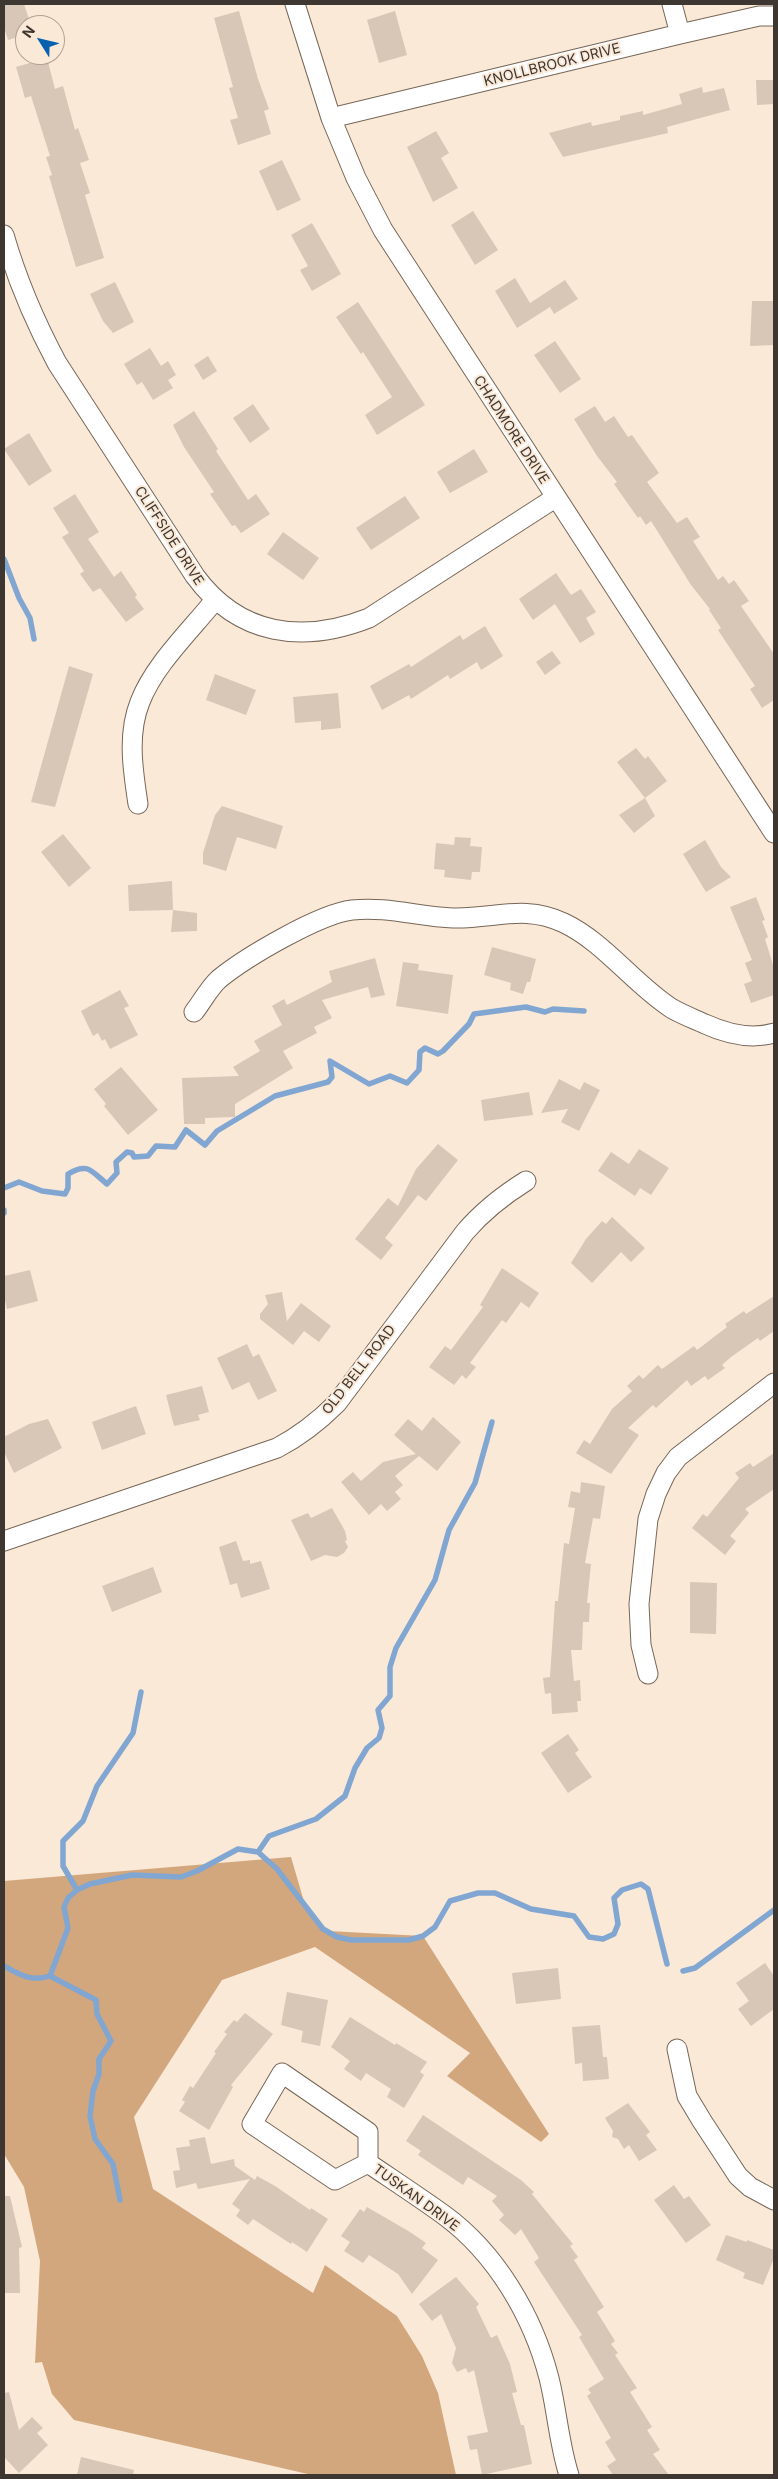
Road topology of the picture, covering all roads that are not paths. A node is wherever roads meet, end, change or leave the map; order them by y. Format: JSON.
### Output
{"nodes":[{"id":1,"x":295,"y":4,"type":"edge"},
{"id":2,"x":672,"y":4,"type":"edge"},
{"id":3,"x":774,"y":16,"type":"edge"},
{"id":4,"x":680,"y":34,"type":"junction"},
{"id":5,"x":331,"y":118,"type":"junction"},
{"id":6,"x":4,"y":235,"type":"edge"},
{"id":7,"x":555,"y":498,"type":"junction"},
{"id":8,"x":215,"y":600,"type":"junction"},
{"id":9,"x":138,"y":804,"type":"dead end"},
{"id":10,"x":774,"y":833,"type":"edge"},
{"id":11,"x":194,"y":1012,"type":"dead end"},
{"id":12,"x":774,"y":1034,"type":"edge"},
{"id":13,"x":526,"y":1181,"type":"dead end"},
{"id":14,"x":774,"y":1383,"type":"edge"},
{"id":15,"x":4,"y":1541,"type":"edge"},
{"id":16,"x":648,"y":1674,"type":"dead end"},
{"id":17,"x":677,"y":2049,"type":"dead end"},
{"id":18,"x":368,"y":2163,"type":"junction"},
{"id":19,"x":774,"y":2200,"type":"edge"},
{"id":20,"x":569,"y":2475,"type":"edge"}],
"edges":[{"from":1,"to":5,"type":"street","name":"CHADMORE DRIVE"},
{"from":2,"to":4,"type":"street"},
{"from":3,"to":4,"type":"street","name":"KNOLLBROOK DRIVE"},
{"from":4,"to":5,"type":"street","name":"KNOLLBROOK DRIVE"},
{"from":5,"to":7,"type":"street","name":"CHADMORE DRIVE"},
{"from":6,"to":8,"type":"street","name":"CLIFFSIDE DRIVE"},
{"from":7,"to":8,"type":"street","name":"CLIFFSIDE DRIVE"},
{"from":7,"to":10,"type":"street","name":"CHADMORE DRIVE"},
{"from":8,"to":9,"type":"street"},
{"from":11,"to":12,"type":"street"},
{"from":13,"to":15,"type":"street","name":"OLD BELL ROAD"},
{"from":14,"to":16,"type":"street"},
{"from":17,"to":19,"type":"street"},
{"from":18,"to":18,"type":"street","name":"TUSKAN DRIVE"},
{"from":18,"to":20,"type":"street","name":"TUSKAN DRIVE"}]}
